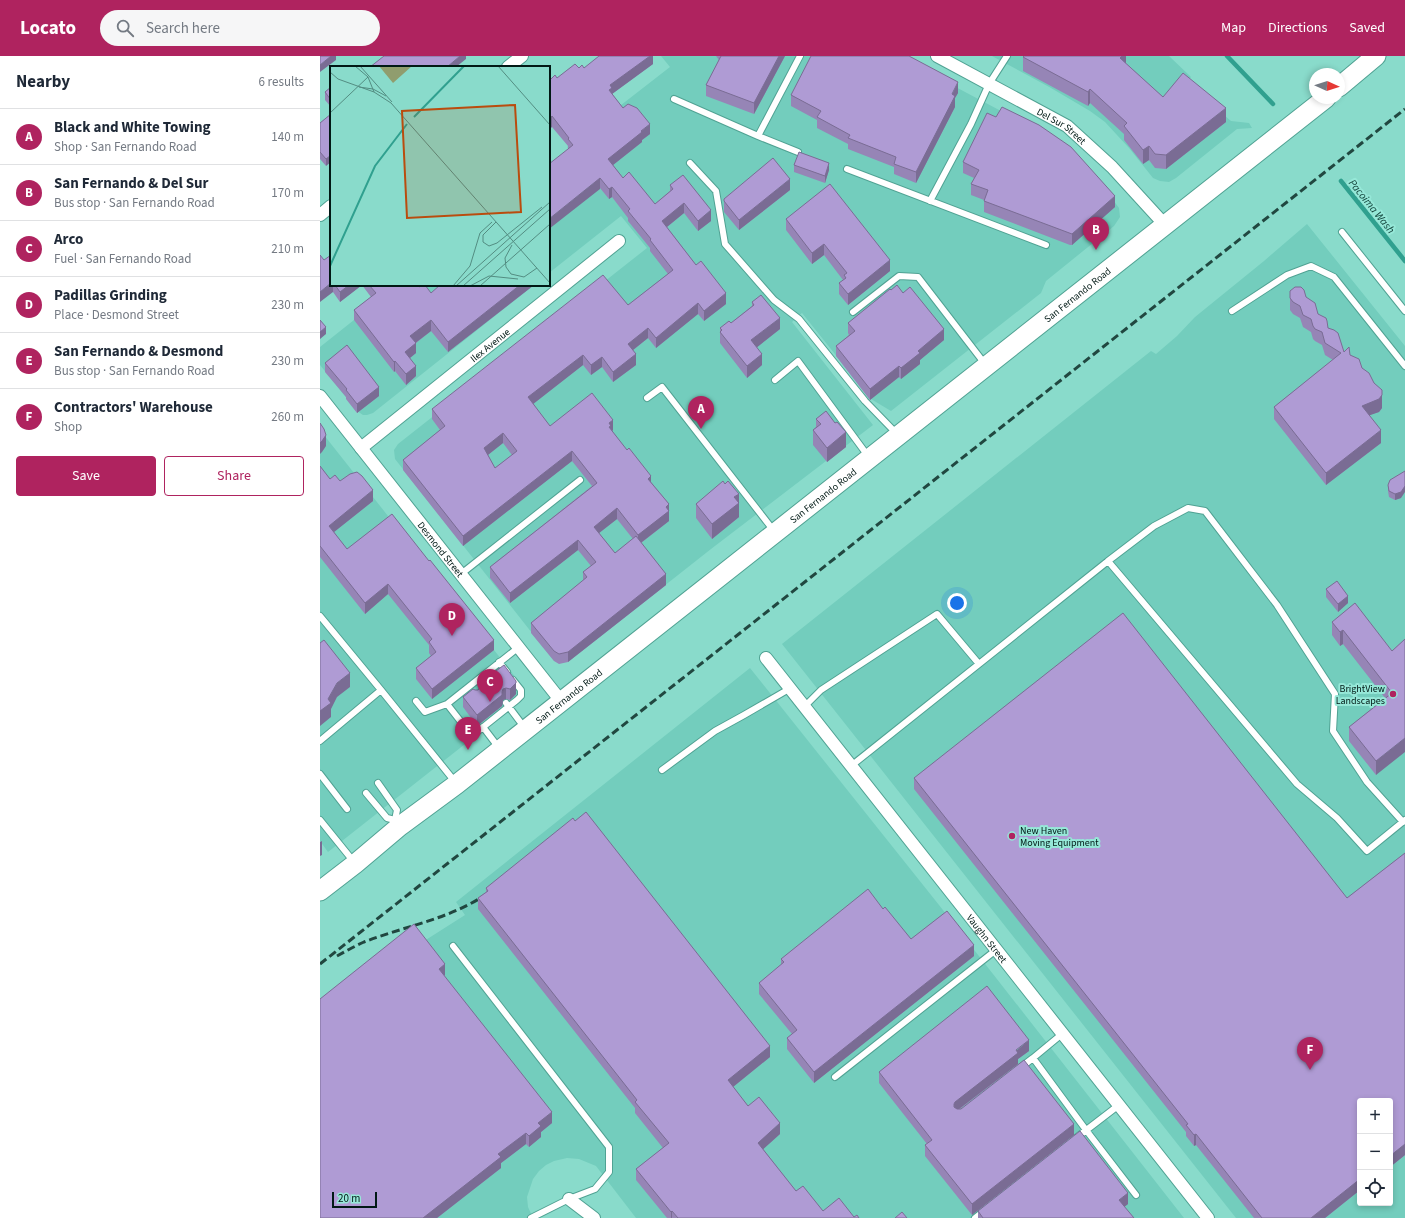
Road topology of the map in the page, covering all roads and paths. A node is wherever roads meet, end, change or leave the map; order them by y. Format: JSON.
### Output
{"nodes":[{"id":1,"x":522,"y":56,"type":"edge"},
{"id":2,"x":800,"y":56,"type":"edge"},
{"id":3,"x":937,"y":56,"type":"edge"},
{"id":4,"x":1007,"y":56,"type":"edge"},
{"id":5,"x":1376,"y":56,"type":"edge"},
{"id":6,"x":509,"y":66,"type":"edge"},
{"id":7,"x":1345,"y":82,"type":"edge"},
{"id":8,"x":989,"y":84,"type":"junction"},
{"id":9,"x":674,"y":99,"type":"dead end"},
{"id":10,"x":1318,"y":104,"type":"edge"},
{"id":11,"x":758,"y":136,"type":"junction"},
{"id":12,"x":798,"y":152,"type":"edge"},
{"id":13,"x":690,"y":163,"type":"dead end"},
{"id":14,"x":847,"y":169,"type":"dead end"},
{"id":15,"x":930,"y":201,"type":"junction"},
{"id":16,"x":330,"y":207,"type":"edge"},
{"id":17,"x":320,"y":215,"type":"edge"},
{"id":18,"x":1165,"y":225,"type":"junction"},
{"id":19,"x":1342,"y":232,"type":"dead end"},
{"id":20,"x":619,"y":241,"type":"dead end"},
{"id":21,"x":1046,"y":245,"type":"dead end"},
{"id":22,"x":1232,"y":311,"type":"dead end"},
{"id":23,"x":1405,"y":311,"type":"edge"},
{"id":24,"x":853,"y":312,"type":"dead end"},
{"id":25,"x":986,"y":365,"type":"junction"},
{"id":26,"x":1405,"y":366,"type":"edge"},
{"id":27,"x":775,"y":380,"type":"dead end"},
{"id":28,"x":320,"y":396,"type":"edge"},
{"id":29,"x":647,"y":398,"type":"dead end"},
{"id":30,"x":898,"y":435,"type":"junction"},
{"id":31,"x":361,"y":448,"type":"junction"},
{"id":32,"x":869,"y":458,"type":"junction"},
{"id":33,"x":580,"y":480,"type":"dead end"},
{"id":34,"x":775,"y":532,"type":"junction"},
{"id":35,"x":1108,"y":562,"type":"junction"},
{"id":36,"x":461,"y":574,"type":"junction"},
{"id":37,"x":320,"y":616,"type":"edge"},
{"id":38,"x":519,"y":647,"type":"junction"},
{"id":39,"x":766,"y":658,"type":"dead end"},
{"id":40,"x":499,"y":662,"type":"junction"},
{"id":41,"x":979,"y":664,"type":"junction"},
{"id":42,"x":789,"y":689,"type":"junction"},
{"id":43,"x":380,"y":690,"type":"junction"},
{"id":44,"x":416,"y":701,"type":"dead end"},
{"id":45,"x":561,"y":701,"type":"junction"},
{"id":46,"x":447,"y":704,"type":"junction"},
{"id":47,"x":507,"y":705,"type":"junction"},
{"id":48,"x":804,"y":707,"type":"junction"},
{"id":49,"x":482,"y":727,"type":"junction"},
{"id":50,"x":526,"y":729,"type":"junction"},
{"id":51,"x":320,"y":742,"type":"edge"},
{"id":52,"x":500,"y":750,"type":"junction"},
{"id":53,"x":851,"y":766,"type":"junction"},
{"id":54,"x":662,"y":770,"type":"dead end"},
{"id":55,"x":320,"y":774,"type":"edge"},
{"id":56,"x":378,"y":783,"type":"dead end"},
{"id":57,"x":457,"y":784,"type":"junction"},
{"id":58,"x":366,"y":793,"type":"dead end"},
{"id":59,"x":347,"y":809,"type":"dead end"},
{"id":60,"x":320,"y":820,"type":"edge"},
{"id":61,"x":1404,"y":821,"type":"edge"},
{"id":62,"x":397,"y":823,"type":"junction"},
{"id":63,"x":355,"y":864,"type":"junction"},
{"id":64,"x":320,"y":891,"type":"edge"},
{"id":65,"x":453,"y":946,"type":"dead end"},
{"id":66,"x":996,"y":950,"type":"junction"},
{"id":67,"x":1062,"y":1034,"type":"junction"},
{"id":68,"x":1034,"y":1058,"type":"junction"},
{"id":69,"x":1015,"y":1072,"type":"edge"},
{"id":70,"x":835,"y":1077,"type":"dead end"},
{"id":71,"x":1118,"y":1105,"type":"junction"},
{"id":72,"x":1086,"y":1130,"type":"junction"},
{"id":73,"x":1074,"y":1140,"type":"edge"},
{"id":74,"x":1136,"y":1195,"type":"dead end"},
{"id":75,"x":569,"y":1199,"type":"junction"},
{"id":76,"x":987,"y":1208,"type":"edge"},
{"id":77,"x":531,"y":1218,"type":"edge"},
{"id":78,"x":594,"y":1218,"type":"edge"},
{"id":79,"x":975,"y":1218,"type":"edge"},
{"id":80,"x":1208,"y":1218,"type":"edge"}],
"edges":[{"from":1,"to":6,"type":"street"},
{"from":2,"to":11,"type":"lane"},
{"from":3,"to":8,"type":"street","name":"Del Sur Street"},
{"from":4,"to":8,"type":"lane"},
{"from":5,"to":7,"type":"main road"},
{"from":8,"to":15,"type":"lane"},
{"from":8,"to":18,"type":"street","name":"Del Sur Street"},
{"from":9,"to":11,"type":"lane"},
{"from":10,"to":18,"type":"main road","name":"San Fernando Road"},
{"from":11,"to":12,"type":"lane"},
{"from":13,"to":30,"type":"lane"},
{"from":14,"to":15,"type":"lane"},
{"from":15,"to":21,"type":"lane"},
{"from":16,"to":17,"type":"street"},
{"from":18,"to":25,"type":"main road","name":"San Fernando Road"},
{"from":19,"to":23,"type":"lane"},
{"from":20,"to":31,"type":"street","name":"Ilex Avenue"},
{"from":22,"to":26,"type":"lane"},
{"from":24,"to":25,"type":"lane"},
{"from":25,"to":30,"type":"main road","name":"San Fernando Road"},
{"from":27,"to":32,"type":"lane"},
{"from":28,"to":31,"type":"street","name":"Desmond Street"},
{"from":29,"to":34,"type":"lane"},
{"from":30,"to":32,"type":"main road","name":"San Fernando Road"},
{"from":31,"to":36,"type":"street","name":"Desmond Street"},
{"from":32,"to":34,"type":"main road","name":"San Fernando Road"},
{"from":33,"to":36,"type":"lane"},
{"from":34,"to":45,"type":"main road","name":"San Fernando Road"},
{"from":35,"to":41,"type":"lane"},
{"from":35,"to":61,"type":"lane"},
{"from":35,"to":61,"type":"lane"},
{"from":36,"to":38,"type":"street","name":"Desmond Street"},
{"from":37,"to":43,"type":"lane"},
{"from":38,"to":40,"type":"lane"},
{"from":38,"to":45,"type":"street","name":"Desmond Street"},
{"from":39,"to":42,"type":"street","name":"Vaughn Street"},
{"from":40,"to":46,"type":"lane"},
{"from":40,"to":47,"type":"lane"},
{"from":41,"to":48,"type":"lane"},
{"from":41,"to":53,"type":"lane"},
{"from":42,"to":48,"type":"street","name":"Vaughn Street"},
{"from":42,"to":54,"type":"lane"},
{"from":43,"to":51,"type":"lane"},
{"from":43,"to":57,"type":"lane"},
{"from":44,"to":46,"type":"lane"},
{"from":45,"to":50,"type":"main road","name":"San Fernando Road"},
{"from":46,"to":49,"type":"lane"},
{"from":47,"to":49,"type":"lane"},
{"from":47,"to":50,"type":"lane"},
{"from":48,"to":53,"type":"street","name":"Vaughn Street"},
{"from":49,"to":52,"type":"lane"},
{"from":50,"to":52,"type":"main road","name":"San Fernando Road"},
{"from":52,"to":57,"type":"main road","name":"San Fernando Road"},
{"from":53,"to":66,"type":"street","name":"Vaughn Street"},
{"from":55,"to":59,"type":"lane"},
{"from":56,"to":62,"type":"lane"},
{"from":57,"to":62,"type":"main road","name":"San Fernando Road"},
{"from":58,"to":62,"type":"lane"},
{"from":60,"to":63,"type":"lane"},
{"from":62,"to":63,"type":"main road","name":"San Fernando Road"},
{"from":63,"to":64,"type":"main road","name":"San Fernando Road"},
{"from":65,"to":75,"type":"lane"},
{"from":66,"to":67,"type":"street","name":"Vaughn Street"},
{"from":66,"to":70,"type":"lane"},
{"from":67,"to":68,"type":"lane"},
{"from":67,"to":71,"type":"street","name":"Vaughn Street"},
{"from":68,"to":69,"type":"lane"},
{"from":68,"to":72,"type":"lane"},
{"from":71,"to":72,"type":"lane"},
{"from":71,"to":80,"type":"street","name":"Vaughn Street"},
{"from":72,"to":73,"type":"lane"},
{"from":72,"to":74,"type":"lane"},
{"from":75,"to":77,"type":"lane"},
{"from":75,"to":78,"type":"street"},
{"from":76,"to":79,"type":"lane"}]}
